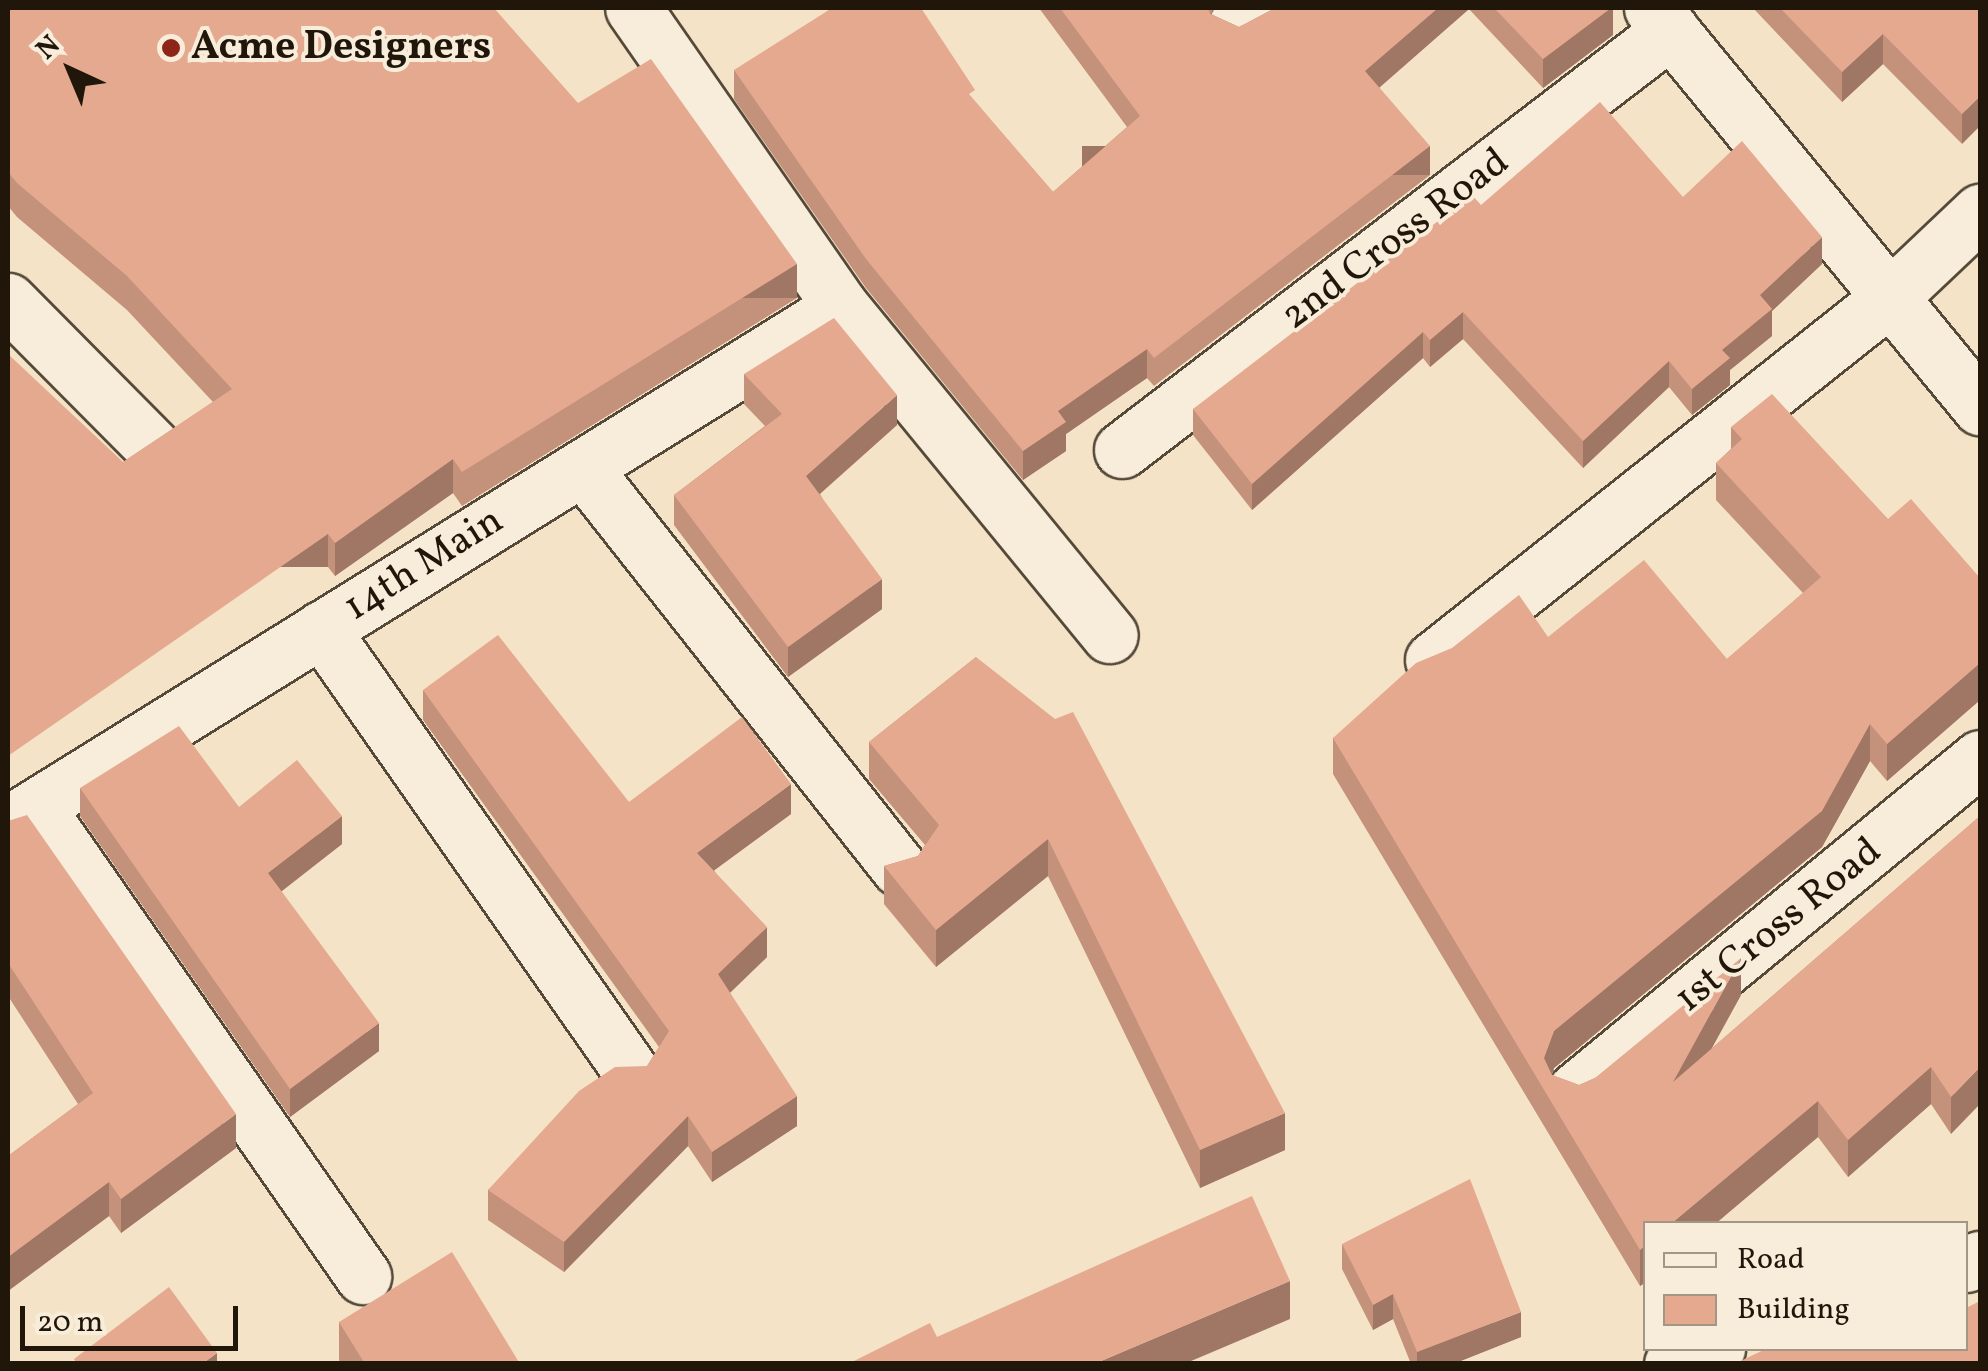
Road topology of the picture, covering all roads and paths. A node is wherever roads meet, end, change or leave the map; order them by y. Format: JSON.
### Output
{"nodes":[{"id":1,"x":633,"y":8,"type":"edge"},
{"id":2,"x":1657,"y":13,"type":"edge"},
{"id":3,"x":1980,"y":212,"type":"edge"},
{"id":4,"x":1888,"y":299,"type":"junction"},
{"id":5,"x":8,"y":300,"type":"edge"},
{"id":6,"x":841,"y":307,"type":"junction"},
{"id":7,"x":1980,"y":407,"type":"edge"},
{"id":8,"x":152,"y":446,"type":"edge"},
{"id":9,"x":1122,"y":450,"type":"dead end"},
{"id":10,"x":583,"y":468,"type":"junction"},
{"id":11,"x":320,"y":629,"type":"junction"},
{"id":12,"x":1109,"y":635,"type":"dead end"},
{"id":13,"x":1433,"y":660,"type":"edge"},
{"id":14,"x":1980,"y":758,"type":"edge"},
{"id":15,"x":22,"y":816,"type":"edge"},
{"id":16,"x":899,"y":868,"type":"edge"},
{"id":17,"x":630,"y":1070,"type":"edge"},
{"id":18,"x":1575,"y":1091,"type":"edge"},
{"id":19,"x":364,"y":1276,"type":"dead end"},
{"id":20,"x":1709,"y":1351,"type":"edge"},
{"id":21,"x":1672,"y":1364,"type":"edge"}],
"edges":[{"from":1,"to":6,"type":"street"},
{"from":2,"to":4,"type":"street"},
{"from":2,"to":9,"type":"street","name":"2nd Cross Road"},
{"from":3,"to":4,"type":"street"},
{"from":4,"to":7,"type":"street"},
{"from":4,"to":13,"type":"street"},
{"from":5,"to":8,"type":"street"},
{"from":6,"to":10,"type":"street","name":"14th Main"},
{"from":6,"to":12,"type":"street"},
{"from":10,"to":11,"type":"street","name":"14th Main"},
{"from":10,"to":16,"type":"street"},
{"from":11,"to":15,"type":"street","name":"14th Main"},
{"from":11,"to":17,"type":"street"},
{"from":14,"to":18,"type":"street","name":"1st Cross Road"},
{"from":15,"to":19,"type":"street"},
{"from":20,"to":21,"type":"street"}]}
